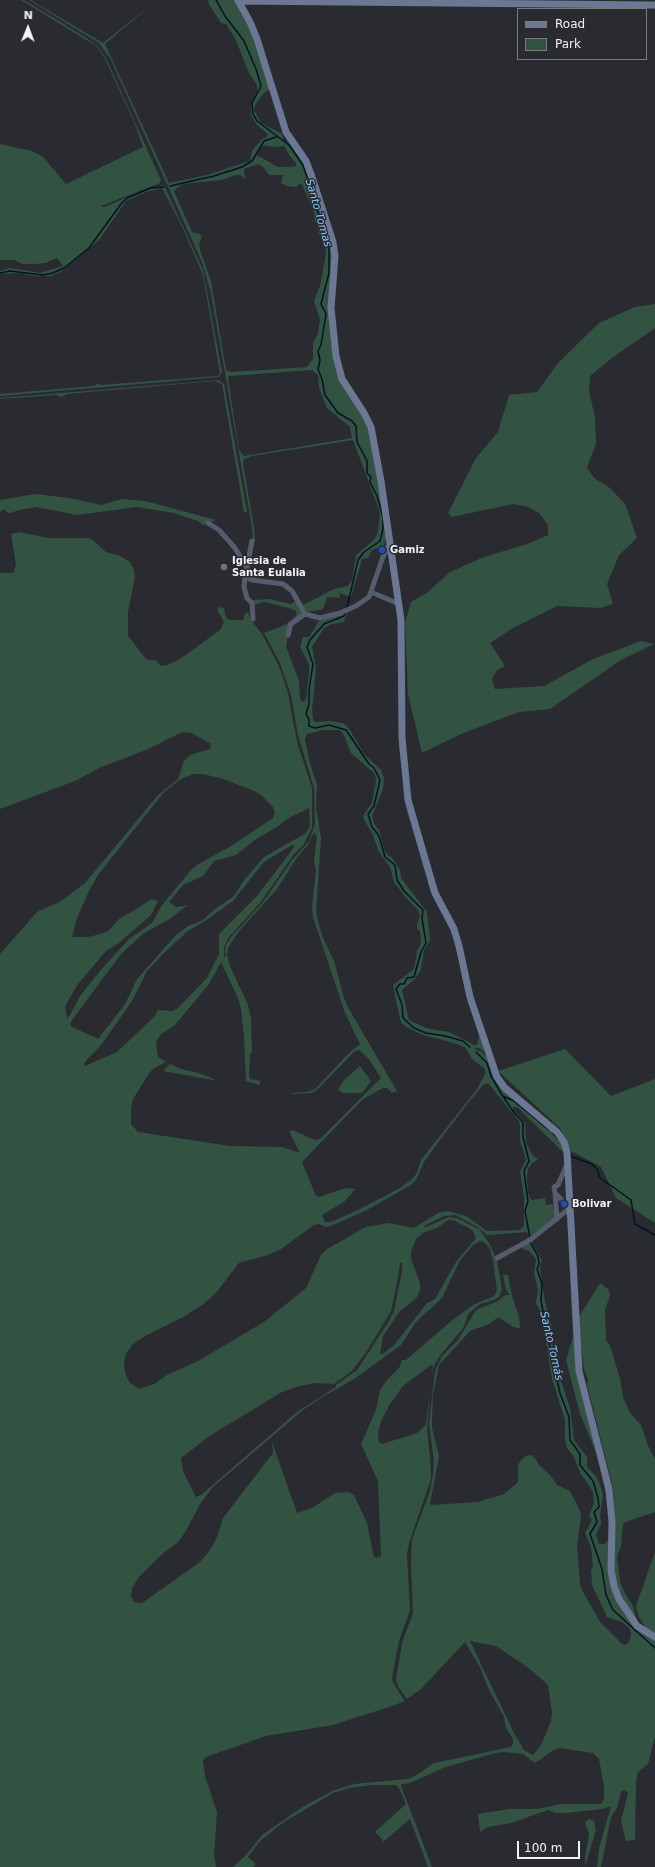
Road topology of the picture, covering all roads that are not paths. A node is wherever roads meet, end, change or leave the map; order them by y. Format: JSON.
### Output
{"nodes":[{"id":1,"x":238,"y":1,"type":"edge"},
{"id":2,"x":655,"y":5,"type":"edge"},
{"id":3,"x":208,"y":523,"type":"dead end"},
{"id":4,"x":252,"y":541,"type":"dead end"},
{"id":5,"x":390,"y":542,"type":"junction"},
{"id":6,"x":246,"y":566,"type":"junction"},
{"id":7,"x":245,"y":576,"type":"junction"},
{"id":8,"x":371,"y":592,"type":"junction"},
{"id":9,"x":399,"y":604,"type":"junction"},
{"id":10,"x":305,"y":614,"type":"junction"},
{"id":11,"x":253,"y":619,"type":"dead end"},
{"id":12,"x":288,"y":635,"type":"dead end"},
{"id":13,"x":568,"y":1163,"type":"junction"},
{"id":14,"x":555,"y":1193,"type":"junction"},
{"id":15,"x":570,"y":1208,"type":"junction"},
{"id":16,"x":557,"y":1219,"type":"junction"},
{"id":17,"x":497,"y":1258,"type":"dead end"},
{"id":18,"x":655,"y":1637,"type":"edge"}],
"edges":[{"from":1,"to":2,"type":"street"},
{"from":1,"to":5,"type":"street"},
{"from":3,"to":6,"type":"street"},
{"from":4,"to":6,"type":"street"},
{"from":5,"to":8,"type":"street"},
{"from":5,"to":9,"type":"street"},
{"from":6,"to":7,"type":"street"},
{"from":7,"to":10,"type":"street"},
{"from":7,"to":11,"type":"street"},
{"from":8,"to":9,"type":"street"},
{"from":8,"to":10,"type":"street"},
{"from":9,"to":13,"type":"street"},
{"from":10,"to":12,"type":"street"},
{"from":13,"to":14,"type":"street"},
{"from":13,"to":15,"type":"street"},
{"from":14,"to":15,"type":"street"},
{"from":14,"to":16,"type":"street"},
{"from":15,"to":16,"type":"street"},
{"from":15,"to":18,"type":"street"},
{"from":16,"to":17,"type":"street"}]}
